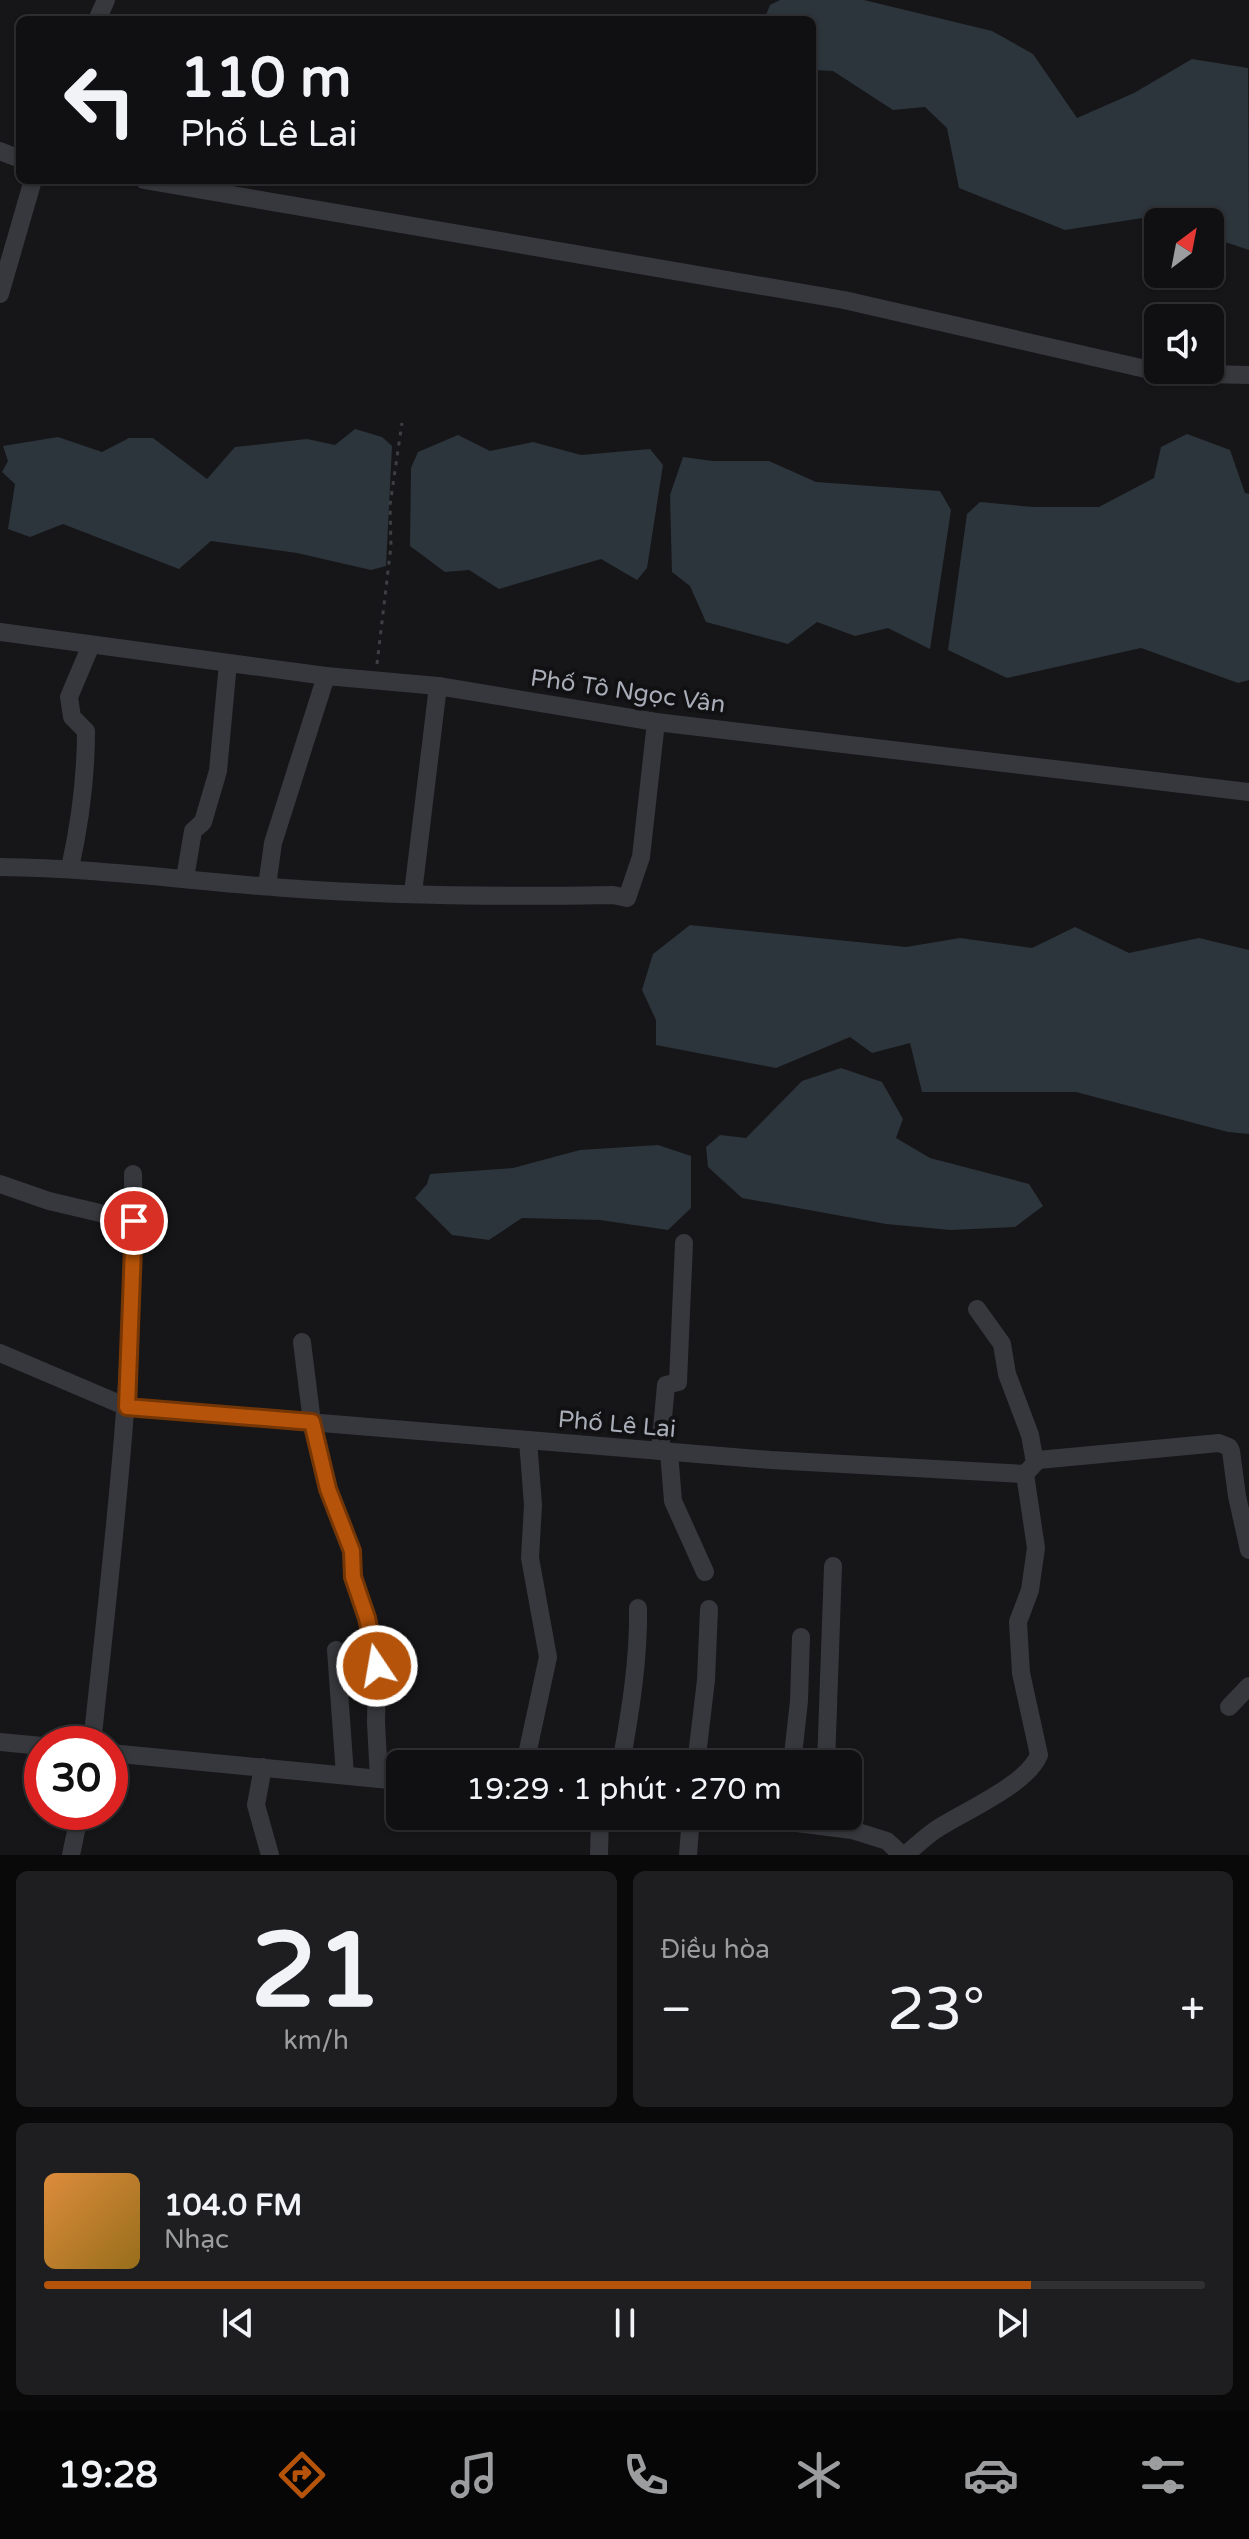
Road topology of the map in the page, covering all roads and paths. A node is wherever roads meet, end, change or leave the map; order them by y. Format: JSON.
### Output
{"nodes":[{"id":1,"x":32,"y":184,"type":"edge"},
{"id":2,"x":167,"y":184,"type":"edge"},
{"id":3,"x":0,"y":294,"type":"edge"},
{"id":4,"x":1249,"y":375,"type":"edge"},
{"id":5,"x":402,"y":423,"type":"dead end"},
{"id":6,"x":0,"y":632,"type":"edge"},
{"id":7,"x":91,"y":645,"type":"junction"},
{"id":8,"x":228,"y":663,"type":"junction"},
{"id":9,"x":326,"y":676,"type":"junction"},
{"id":10,"x":376,"y":680,"type":"junction"},
{"id":11,"x":438,"y":686,"type":"junction"},
{"id":12,"x":656,"y":722,"type":"junction"},
{"id":13,"x":1249,"y":792,"type":"edge"},
{"id":14,"x":0,"y":867,"type":"edge"},
{"id":15,"x":70,"y":868,"type":"junction"},
{"id":16,"x":185,"y":878,"type":"junction"},
{"id":17,"x":267,"y":886,"type":"junction"},
{"id":18,"x":413,"y":893,"type":"junction"},
{"id":19,"x":133,"y":1174,"type":"dead end"},
{"id":20,"x":0,"y":1184,"type":"edge"},
{"id":21,"x":134,"y":1221,"type":"junction"},
{"id":22,"x":684,"y":1243,"type":"dead end"},
{"id":23,"x":977,"y":1309,"type":"dead end"},
{"id":24,"x":302,"y":1342,"type":"dead end"},
{"id":25,"x":0,"y":1353,"type":"edge"},
{"id":26,"x":127,"y":1407,"type":"junction"},
{"id":27,"x":312,"y":1422,"type":"junction"},
{"id":28,"x":528,"y":1440,"type":"junction"},
{"id":29,"x":664,"y":1452,"type":"junction"},
{"id":30,"x":1030,"y":1469,"type":"junction"},
{"id":31,"x":1249,"y":1550,"type":"edge"},
{"id":32,"x":833,"y":1566,"type":"dead end"},
{"id":33,"x":705,"y":1572,"type":"dead end"},
{"id":34,"x":638,"y":1608,"type":"dead end"},
{"id":35,"x":709,"y":1609,"type":"dead end"},
{"id":36,"x":801,"y":1637,"type":"dead end"},
{"id":37,"x":336,"y":1650,"type":"dead end"},
{"id":38,"x":1249,"y":1686,"type":"edge"},
{"id":39,"x":1229,"y":1707,"type":"dead end"},
{"id":40,"x":94,"y":1726,"type":"edge"},
{"id":41,"x":0,"y":1742,"type":"edge"},
{"id":42,"x":24,"y":1744,"type":"edge"},
{"id":43,"x":528,"y":1750,"type":"edge"},
{"id":44,"x":624,"y":1750,"type":"edge"},
{"id":45,"x":698,"y":1750,"type":"edge"},
{"id":46,"x":794,"y":1750,"type":"edge"},
{"id":47,"x":826,"y":1750,"type":"edge"},
{"id":48,"x":128,"y":1755,"type":"edge"},
{"id":49,"x":263,"y":1767,"type":"junction"},
{"id":50,"x":345,"y":1775,"type":"junction"},
{"id":51,"x":379,"y":1779,"type":"junction"},
{"id":52,"x":386,"y":1780,"type":"edge"},
{"id":53,"x":76,"y":1830,"type":"edge"},
{"id":54,"x":600,"y":1830,"type":"edge"},
{"id":55,"x":690,"y":1830,"type":"edge"},
{"id":56,"x":852,"y":1830,"type":"edge"},
{"id":57,"x":71,"y":1855,"type":"edge"},
{"id":58,"x":270,"y":1855,"type":"edge"},
{"id":59,"x":599,"y":1855,"type":"edge"},
{"id":60,"x":688,"y":1855,"type":"edge"},
{"id":61,"x":904,"y":1855,"type":"edge"}],
"edges":[{"from":1,"to":3,"type":"street"},
{"from":2,"to":4,"type":"street"},
{"from":5,"to":10,"type":"path"},
{"from":6,"to":7,"type":"street","name":"Phố Tô Ngọc Vân"},
{"from":7,"to":8,"type":"street","name":"Phố Tô Ngọc Vân"},
{"from":7,"to":15,"type":"street"},
{"from":8,"to":9,"type":"street","name":"Phố Tô Ngọc Vân"},
{"from":8,"to":16,"type":"street"},
{"from":9,"to":10,"type":"street","name":"Phố Tô Ngọc Vân"},
{"from":9,"to":17,"type":"street"},
{"from":10,"to":11,"type":"street","name":"Phố Tô Ngọc Vân"},
{"from":11,"to":12,"type":"street","name":"Phố Tô Ngọc Vân"},
{"from":11,"to":18,"type":"street"},
{"from":12,"to":13,"type":"street","name":"Phố Tô Ngọc Vân"},
{"from":12,"to":18,"type":"street"},
{"from":14,"to":15,"type":"street"},
{"from":15,"to":16,"type":"street"},
{"from":16,"to":17,"type":"street"},
{"from":17,"to":18,"type":"street"},
{"from":19,"to":21,"type":"street"},
{"from":20,"to":21,"type":"street"},
{"from":21,"to":26,"type":"street"},
{"from":22,"to":29,"type":"street"},
{"from":23,"to":30,"type":"street"},
{"from":24,"to":27,"type":"street"},
{"from":25,"to":26,"type":"street","name":"Phố Lê Lai"},
{"from":26,"to":27,"type":"street","name":"Phố Lê Lai"},
{"from":26,"to":40,"type":"street"},
{"from":27,"to":28,"type":"street","name":"Phố Lê Lai"},
{"from":27,"to":51,"type":"street"},
{"from":28,"to":29,"type":"street","name":"Phố Lê Lai"},
{"from":28,"to":43,"type":"street"},
{"from":29,"to":30,"type":"street","name":"Phố Lê Lai"},
{"from":29,"to":33,"type":"street"},
{"from":30,"to":31,"type":"street","name":"Phố Lê Lai"},
{"from":30,"to":61,"type":"street"},
{"from":32,"to":47,"type":"street"},
{"from":34,"to":44,"type":"street"},
{"from":35,"to":45,"type":"street"},
{"from":36,"to":46,"type":"street"},
{"from":37,"to":50,"type":"street"},
{"from":38,"to":39,"type":"street"},
{"from":41,"to":42,"type":"street"},
{"from":48,"to":49,"type":"street"},
{"from":49,"to":50,"type":"street"},
{"from":49,"to":58,"type":"street"},
{"from":50,"to":51,"type":"street"},
{"from":51,"to":52,"type":"street"},
{"from":53,"to":57,"type":"street"},
{"from":54,"to":59,"type":"street"},
{"from":55,"to":60,"type":"street"},
{"from":56,"to":61,"type":"street"}]}
